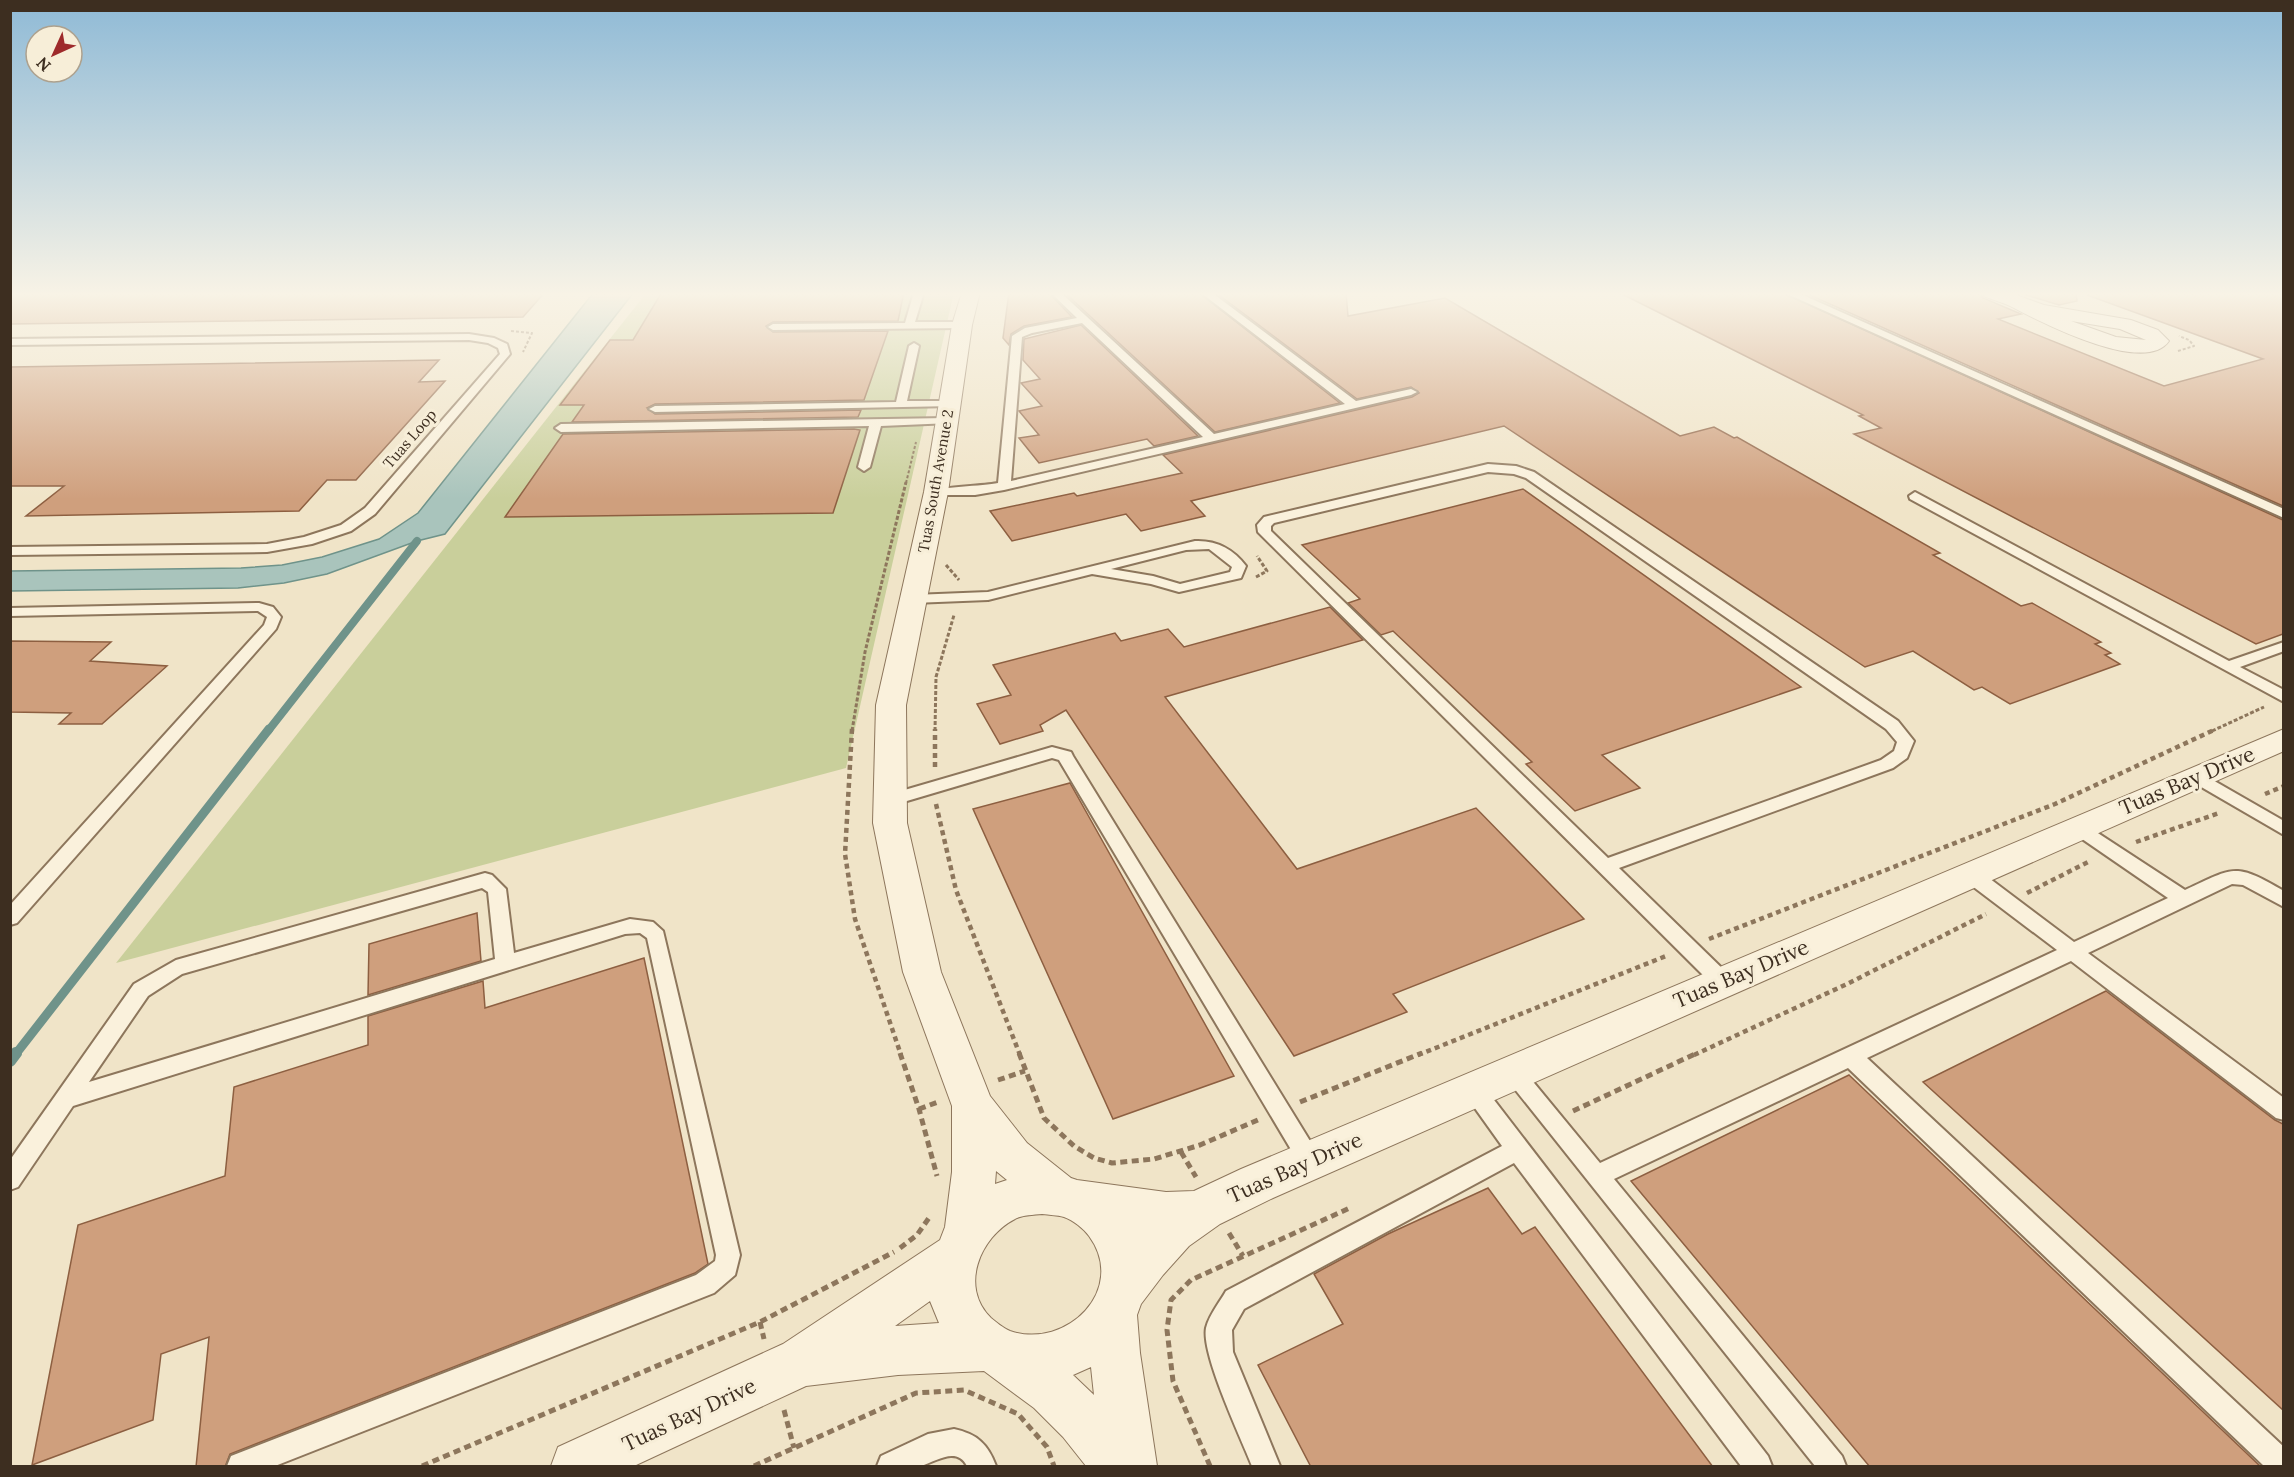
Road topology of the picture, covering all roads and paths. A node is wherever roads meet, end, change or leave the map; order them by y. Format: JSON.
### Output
{"nodes":[{"id":1,"x":499,"y":361,"type":"edge"},
{"id":2,"x":911,"y":361,"type":"edge"},
{"id":3,"x":956,"y":361,"type":"edge"},
{"id":4,"x":1015,"y":361,"type":"edge"},
{"id":5,"x":1128,"y":361,"type":"edge"},
{"id":6,"x":1295,"y":361,"type":"edge"},
{"id":7,"x":1941,"y":361,"type":"edge"},
{"id":8,"x":1411,"y":392,"type":"dead end"},
{"id":9,"x":901,"y":405,"type":"junction"},
{"id":10,"x":1354,"y":405,"type":"junction"},
{"id":11,"x":655,"y":410,"type":"dead end"},
{"id":12,"x":948,"y":412,"type":"junction"},
{"id":13,"x":922,"y":421,"type":"junction"},
{"id":14,"x":876,"y":422,"type":"junction"},
{"id":15,"x":561,"y":428,"type":"dead end"},
{"id":16,"x":1212,"y":438,"type":"junction"},
{"id":17,"x":864,"y":467,"type":"dead end"},
{"id":18,"x":1004,"y":486,"type":"junction"},
{"id":19,"x":936,"y":492,"type":"junction"},
{"id":20,"x":1915,"y":496,"type":"dead end"},
{"id":21,"x":2283,"y":514,"type":"edge"},
{"id":22,"x":10,"y":551,"type":"edge"},
{"id":23,"x":1092,"y":570,"type":"junction"},
{"id":24,"x":913,"y":599,"type":"junction"},
{"id":25,"x":10,"y":612,"type":"edge"},
{"id":26,"x":2283,"y":646,"type":"edge"},
{"id":27,"x":2228,"y":666,"type":"junction"},
{"id":28,"x":2278,"y":700,"type":"edge"},
{"id":29,"x":2283,"y":739,"type":"edge"},
{"id":30,"x":2197,"y":777,"type":"junction"},
{"id":31,"x":2283,"y":786,"type":"edge"},
{"id":32,"x":890,"y":800,"type":"junction"},
{"id":33,"x":2242,"y":804,"type":"junction"},
{"id":34,"x":2078,"y":828,"type":"junction"},
{"id":35,"x":2283,"y":829,"type":"edge"},
{"id":36,"x":2111,"y":850,"type":"junction"},
{"id":37,"x":1605,"y":866,"type":"junction"},
{"id":38,"x":1970,"y":874,"type":"junction"},
{"id":39,"x":2184,"y":898,"type":"junction"},
{"id":40,"x":2283,"y":900,"type":"edge"},
{"id":41,"x":10,"y":918,"type":"edge"},
{"id":42,"x":1688,"y":948,"type":"junction"},
{"id":43,"x":2072,"y":952,"type":"junction"},
{"id":44,"x":505,"y":963,"type":"junction"},
{"id":45,"x":1723,"y":981,"type":"junction"},
{"id":46,"x":1850,"y":1056,"type":"junction"},
{"id":47,"x":1513,"y":1073,"type":"junction"},
{"id":48,"x":1473,"y":1090,"type":"junction"},
{"id":49,"x":66,"y":1099,"type":"junction"},
{"id":50,"x":973,"y":1106,"type":"junction"},
{"id":51,"x":2283,"y":1111,"type":"edge"},
{"id":52,"x":1518,"y":1149,"type":"junction"},
{"id":53,"x":1310,"y":1161,"type":"junction"},
{"id":54,"x":1597,"y":1176,"type":"junction"},
{"id":55,"x":10,"y":1180,"type":"edge"},
{"id":56,"x":938,"y":1181,"type":"dead end"},
{"id":57,"x":1066,"y":1196,"type":"junction"},
{"id":58,"x":1199,"y":1212,"type":"junction"},
{"id":59,"x":953,"y":1232,"type":"junction"},
{"id":60,"x":1118,"y":1303,"type":"junction"},
{"id":61,"x":995,"y":1350,"type":"junction"},
{"id":62,"x":801,"y":1362,"type":"junction"},
{"id":63,"x":2283,"y":1466,"type":"edge"},
{"id":64,"x":241,"y":1467,"type":"edge"},
{"id":65,"x":422,"y":1467,"type":"edge"},
{"id":66,"x":577,"y":1467,"type":"edge"},
{"id":67,"x":754,"y":1467,"type":"edge"},
{"id":68,"x":891,"y":1467,"type":"edge"},
{"id":69,"x":982,"y":1467,"type":"edge"},
{"id":70,"x":1054,"y":1467,"type":"edge"},
{"id":71,"x":1119,"y":1467,"type":"edge"},
{"id":72,"x":1131,"y":1467,"type":"edge"},
{"id":73,"x":1266,"y":1467,"type":"edge"},
{"id":74,"x":1758,"y":1467,"type":"edge"},
{"id":75,"x":1832,"y":1467,"type":"edge"}],
"edges":[{"from":1,"to":22,"type":"lane","name":"Tuas Loop"},
{"from":2,"to":9,"type":"lane"},
{"from":3,"to":12,"type":"street","name":"Tuas South Avenue 2"},
{"from":4,"to":18,"type":"lane"},
{"from":5,"to":16,"type":"lane"},
{"from":6,"to":10,"type":"lane"},
{"from":7,"to":21,"type":"lane"},
{"from":8,"to":10,"type":"lane"},
{"from":9,"to":11,"type":"lane"},
{"from":9,"to":12,"type":"lane"},
{"from":10,"to":16,"type":"lane"},
{"from":12,"to":13,"type":"lane"},
{"from":12,"to":19,"type":"street","name":"Tuas South Avenue 2"},
{"from":13,"to":14,"type":"lane"},
{"from":13,"to":56,"type":"path"},
{"from":14,"to":15,"type":"lane"},
{"from":14,"to":17,"type":"lane"},
{"from":16,"to":18,"type":"lane"},
{"from":18,"to":19,"type":"lane"},
{"from":19,"to":24,"type":"street","name":"Tuas South Avenue 2"},
{"from":20,"to":27,"type":"lane"},
{"from":23,"to":23,"type":"lane"},
{"from":23,"to":24,"type":"lane"},
{"from":24,"to":32,"type":"street","name":"Tuas South Avenue 2"},
{"from":25,"to":41,"type":"lane"},
{"from":26,"to":27,"type":"lane"},
{"from":27,"to":28,"type":"lane"},
{"from":28,"to":42,"type":"path"},
{"from":29,"to":30,"type":"street","name":"Tuas Bay Drive"},
{"from":30,"to":33,"type":"lane"},
{"from":30,"to":34,"type":"street","name":"Tuas Bay Drive"},
{"from":31,"to":33,"type":"path"},
{"from":32,"to":50,"type":"street","name":"Tuas South Avenue 2"},
{"from":32,"to":53,"type":"lane"},
{"from":33,"to":35,"type":"lane"},
{"from":33,"to":36,"type":"path"},
{"from":34,"to":36,"type":"lane"},
{"from":34,"to":38,"type":"street","name":"Tuas Bay Drive"},
{"from":36,"to":39,"type":"lane"},
{"from":37,"to":37,"type":"lane"},
{"from":37,"to":42,"type":"lane"},
{"from":38,"to":43,"type":"lane"},
{"from":38,"to":45,"type":"street","name":"Tuas Bay Drive"},
{"from":39,"to":40,"type":"lane"},
{"from":39,"to":43,"type":"lane"},
{"from":42,"to":45,"type":"lane"},
{"from":43,"to":46,"type":"lane"},
{"from":43,"to":51,"type":"lane"},
{"from":44,"to":49,"type":"lane"},
{"from":44,"to":49,"type":"lane"},
{"from":44,"to":64,"type":"lane"},
{"from":45,"to":47,"type":"street","name":"Tuas Bay Drive"},
{"from":46,"to":54,"type":"lane"},
{"from":46,"to":63,"type":"lane"},
{"from":47,"to":48,"type":"street","name":"Tuas Bay Drive"},
{"from":47,"to":54,"type":"lane"},
{"from":48,"to":52,"type":"lane"},
{"from":48,"to":53,"type":"street","name":"Tuas Bay Drive"},
{"from":49,"to":55,"type":"lane"},
{"from":50,"to":57,"type":"street","name":"Tuas South Avenue 2"},
{"from":50,"to":59,"type":"street","name":"Tuas South Avenue 2"},
{"from":52,"to":73,"type":"lane"},
{"from":52,"to":74,"type":"lane"},
{"from":53,"to":58,"type":"street","name":"Tuas Bay Drive"},
{"from":54,"to":75,"type":"lane"},
{"from":57,"to":58,"type":"street","name":"Tuas Bay Drive"},
{"from":57,"to":59,"type":"street"},
{"from":57,"to":60,"type":"street"},
{"from":58,"to":60,"type":"street","name":"Tuas Bay Drive"},
{"from":59,"to":61,"type":"street"},
{"from":59,"to":62,"type":"street","name":"Tuas Bay Drive"},
{"from":59,"to":65,"type":"path"},
{"from":60,"to":61,"type":"street"},
{"from":60,"to":72,"type":"street"},
{"from":61,"to":62,"type":"street","name":"Tuas Bay Drive"},
{"from":61,"to":71,"type":"street"},
{"from":62,"to":66,"type":"street","name":"Tuas Bay Drive"},
{"from":67,"to":70,"type":"path"},
{"from":68,"to":69,"type":"lane"}]}
